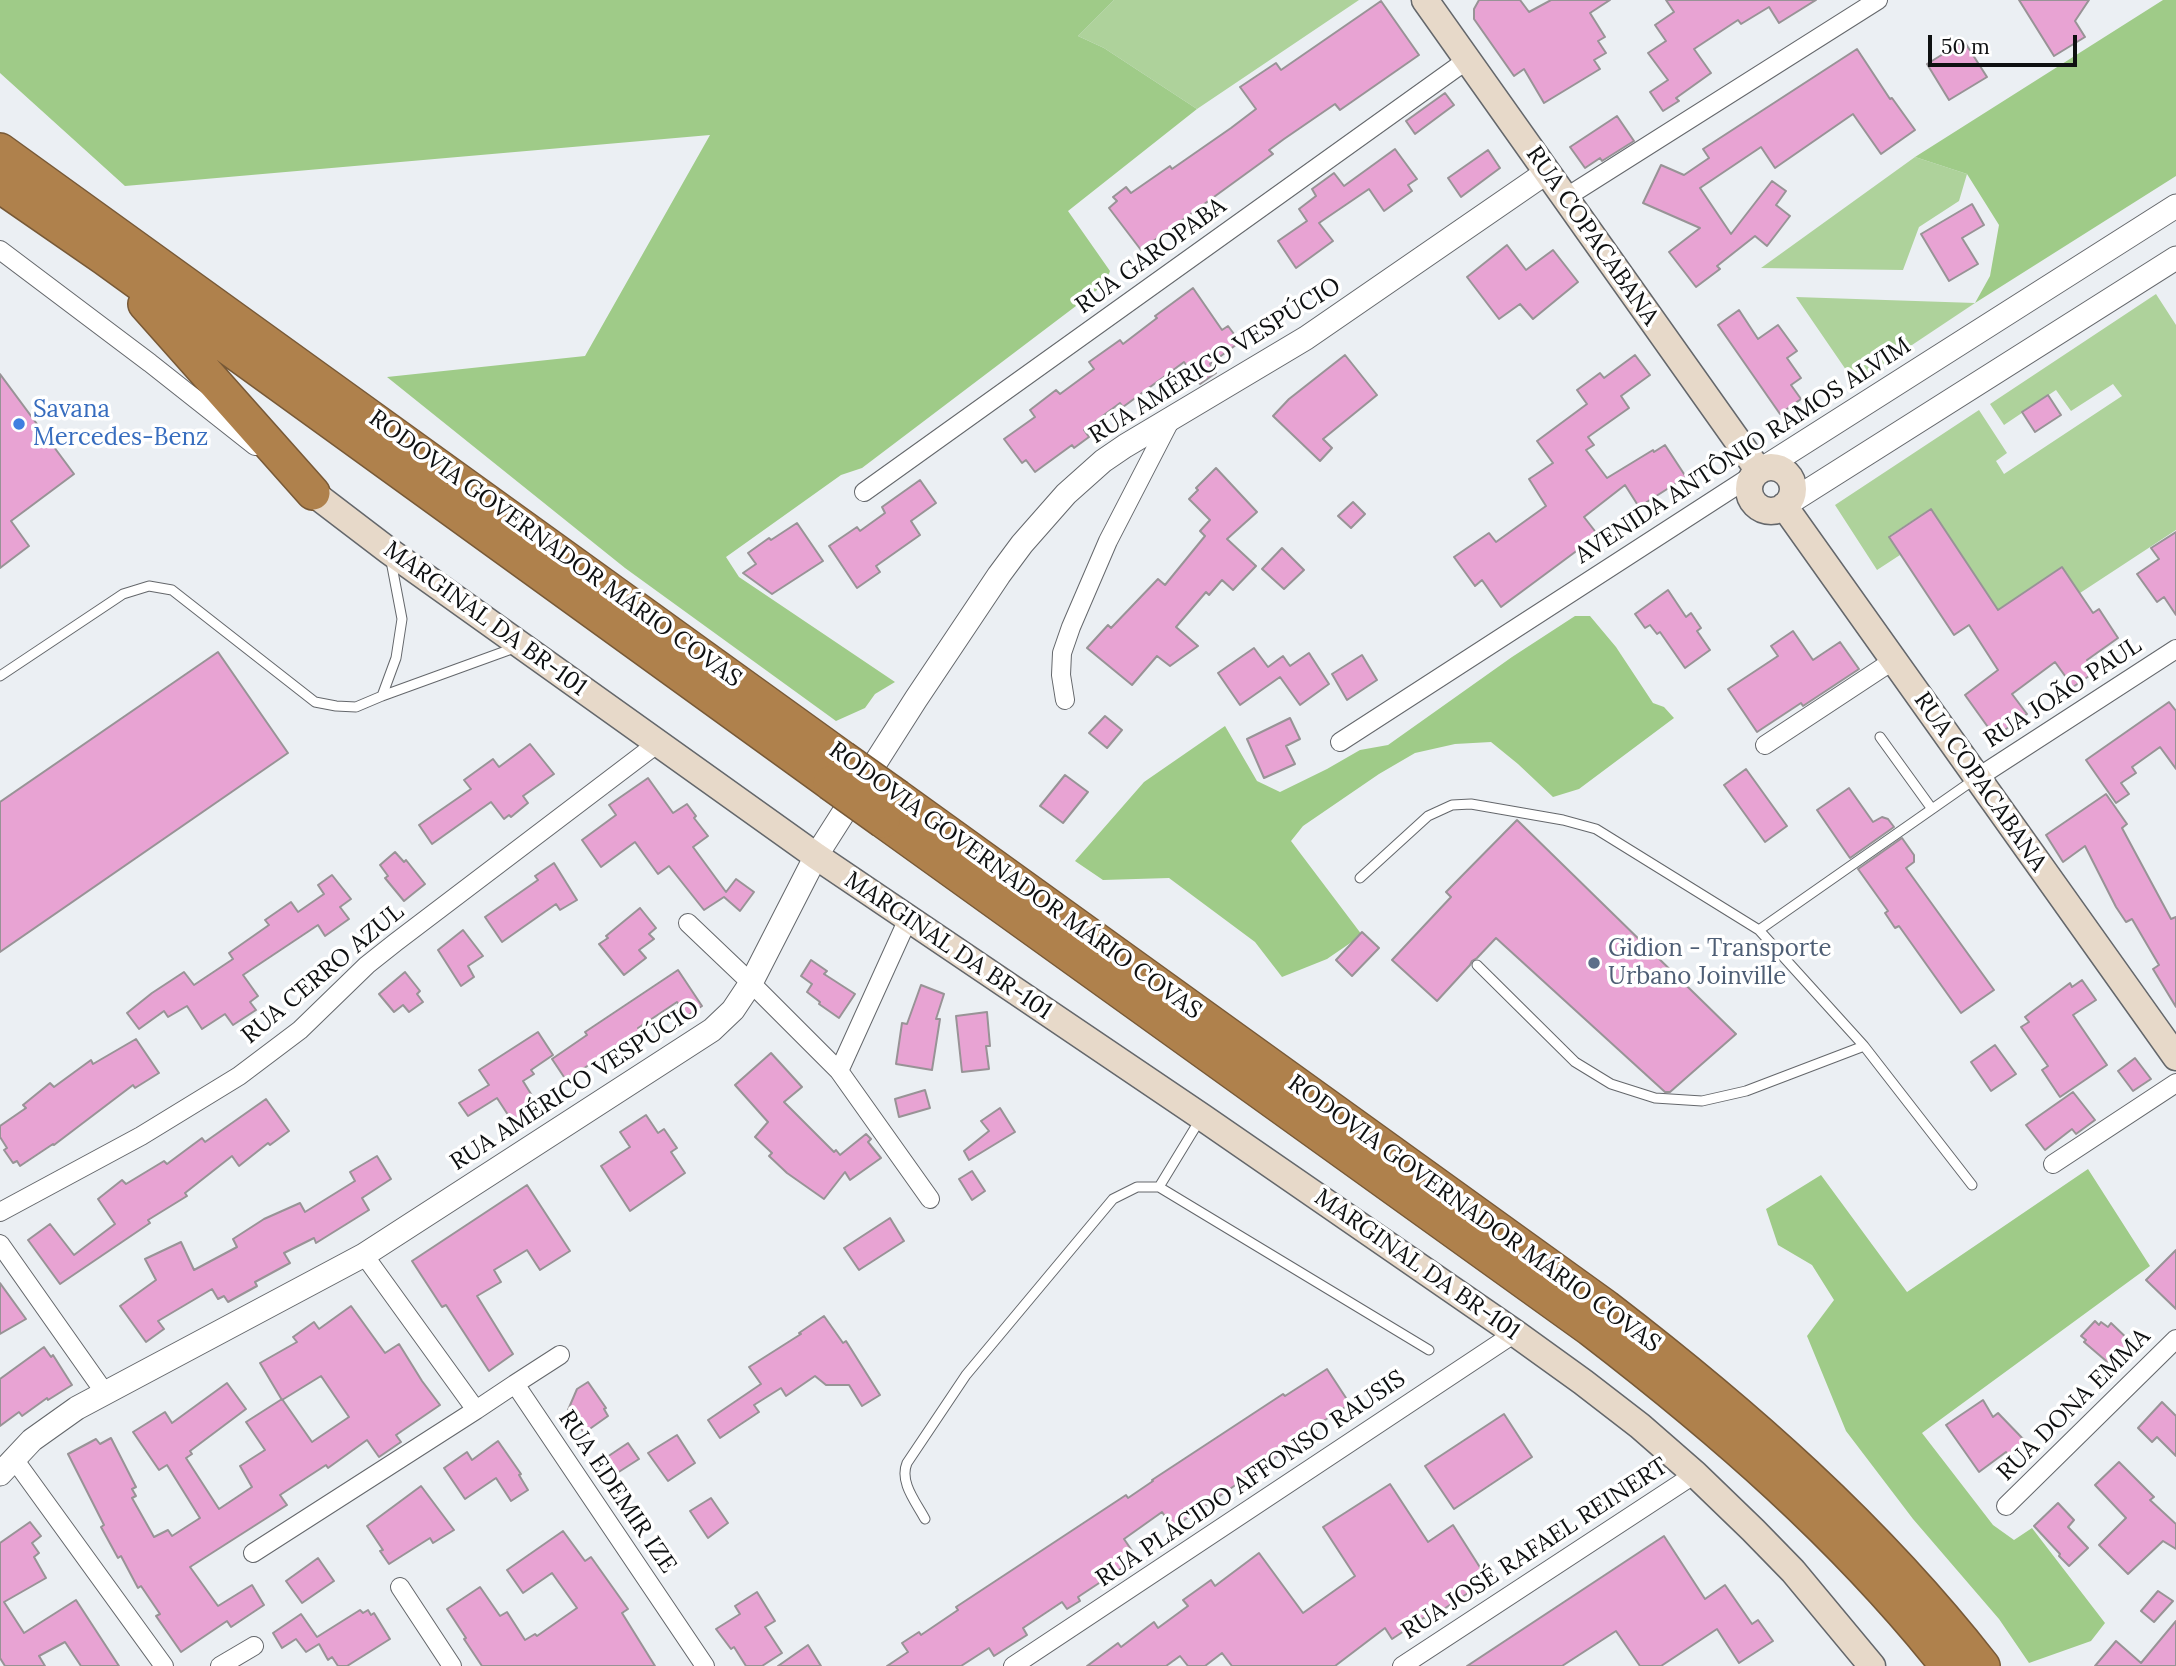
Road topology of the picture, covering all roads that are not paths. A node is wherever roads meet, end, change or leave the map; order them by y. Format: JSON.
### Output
{"nodes":[{"id":1,"x":1425,"y":0,"type":"edge"},
{"id":2,"x":1878,"y":0,"type":"edge"},
{"id":3,"x":1467,"y":60,"type":"junction"},
{"id":4,"x":0,"y":150,"type":"edge"},
{"id":5,"x":1547,"y":172,"type":"junction"},
{"id":6,"x":0,"y":186,"type":"edge"},
{"id":7,"x":1565,"y":198,"type":"junction"},
{"id":8,"x":2176,"y":206,"type":"edge"},
{"id":9,"x":0,"y":250,"type":"edge"},
{"id":10,"x":104,"y":258,"type":"junction"},
{"id":11,"x":2176,"y":258,"type":"edge"},
{"id":12,"x":1170,"y":421,"type":"junction"},
{"id":13,"x":1759,"y":471,"type":"junction"},
{"id":14,"x":864,"y":492,"type":"dead end"},
{"id":15,"x":313,"y":493,"type":"junction"},
{"id":16,"x":1784,"y":506,"type":"junction"},
{"id":17,"x":388,"y":551,"type":"junction"},
{"id":18,"x":521,"y":645,"type":"junction"},
{"id":19,"x":2176,"y":649,"type":"edge"},
{"id":20,"x":1894,"y":660,"type":"junction"},
{"id":21,"x":0,"y":676,"type":"edge"},
{"id":22,"x":382,"y":696,"type":"junction"},
{"id":23,"x":1065,"y":700,"type":"dead end"},
{"id":24,"x":1880,"y":737,"type":"dead end"},
{"id":25,"x":1340,"y":742,"type":"dead end"},
{"id":26,"x":659,"y":743,"type":"junction"},
{"id":27,"x":1765,"y":745,"type":"dead end"},
{"id":28,"x":836,"y":771,"type":"junction"},
{"id":29,"x":1977,"y":778,"type":"junction"},
{"id":30,"x":891,"y":809,"type":"junction"},
{"id":31,"x":1932,"y":809,"type":"junction"},
{"id":32,"x":816,"y":856,"type":"junction"},
{"id":33,"x":1360,"y":878,"type":"dead end"},
{"id":34,"x":908,"y":919,"type":"junction"},
{"id":35,"x":688,"y":923,"type":"dead end"},
{"id":36,"x":1759,"y":930,"type":"junction"},
{"id":37,"x":1477,"y":965,"type":"dead end"},
{"id":38,"x":751,"y":983,"type":"junction"},
{"id":39,"x":1864,"y":1046,"type":"junction"},
{"id":40,"x":2176,"y":1057,"type":"edge"},
{"id":41,"x":839,"y":1071,"type":"junction"},
{"id":42,"x":2176,"y":1083,"type":"edge"},
{"id":43,"x":1202,"y":1117,"type":"junction"},
{"id":44,"x":2053,"y":1164,"type":"dead end"},
{"id":45,"x":1972,"y":1185,"type":"dead end"},
{"id":46,"x":1159,"y":1187,"type":"junction"},
{"id":47,"x":930,"y":1199,"type":"dead end"},
{"id":48,"x":0,"y":1212,"type":"edge"},
{"id":49,"x":0,"y":1244,"type":"edge"},
{"id":50,"x":364,"y":1255,"type":"junction"},
{"id":51,"x":1515,"y":1333,"type":"junction"},
{"id":52,"x":2176,"y":1339,"type":"edge"},
{"id":53,"x":1429,"y":1350,"type":"dead end"},
{"id":54,"x":560,"y":1355,"type":"dead end"},
{"id":55,"x":516,"y":1384,"type":"junction"},
{"id":56,"x":105,"y":1393,"type":"junction"},
{"id":57,"x":476,"y":1410,"type":"junction"},
{"id":58,"x":7,"y":1466,"type":"edge"},
{"id":59,"x":1695,"y":1474,"type":"junction"},
{"id":60,"x":2007,"y":1506,"type":"dead end"},
{"id":61,"x":925,"y":1519,"type":"dead end"},
{"id":62,"x":253,"y":1553,"type":"dead end"},
{"id":63,"x":400,"y":1587,"type":"dead end"},
{"id":64,"x":254,"y":1646,"type":"dead end"},
{"id":65,"x":164,"y":1666,"type":"edge"},
{"id":66,"x":220,"y":1666,"type":"edge"},
{"id":67,"x":452,"y":1666,"type":"edge"},
{"id":68,"x":705,"y":1666,"type":"edge"},
{"id":69,"x":1013,"y":1666,"type":"edge"},
{"id":70,"x":1402,"y":1666,"type":"edge"},
{"id":71,"x":1872,"y":1666,"type":"edge"},
{"id":72,"x":1947,"y":1666,"type":"edge"},
{"id":73,"x":1983,"y":1666,"type":"edge"}],
"edges":[{"from":1,"to":3,"type":"main road","name":"RUA COPACABANA"},
{"from":2,"to":7,"type":"street"},
{"from":3,"to":5,"type":"main road","name":"RUA COPACABANA"},
{"from":3,"to":14,"type":"street","name":"RUA GAROPABA"},
{"from":4,"to":28,"type":"highway","name":"RODOVIA GOVERNADOR MÁRIO COVAS"},
{"from":5,"to":7,"type":"main road","name":"RUA COPACABANA"},
{"from":5,"to":12,"type":"street","name":"RUA AMÉRICO VESPÚCIO"},
{"from":6,"to":10,"type":"highway","name":"RODOVIA GOVERNADOR MÁRIO COVAS"},
{"from":7,"to":13,"type":"main road","name":"RUA COPACABANA"},
{"from":8,"to":13,"type":"street","name":"AVENIDA ANTÔNIO RAMOS ALVIM"},
{"from":9,"to":15,"type":"street","name":"MARGINAL DA BR-101"},
{"from":10,"to":15,"type":"highway"},
{"from":10,"to":28,"type":"highway","name":"RODOVIA GOVERNADOR MÁRIO COVAS"},
{"from":11,"to":16,"type":"street"},
{"from":12,"to":23,"type":"street"},
{"from":12,"to":32,"type":"street","name":"RUA AMÉRICO VESPÚCIO"},
{"from":13,"to":16,"type":"main road"},
{"from":13,"to":25,"type":"street","name":"AVENIDA ANTÔNIO RAMOS ALVIM"},
{"from":15,"to":17,"type":"main road","name":"MARGINAL DA BR-101"},
{"from":16,"to":20,"type":"main road","name":"RUA COPACABANA"},
{"from":17,"to":18,"type":"main road","name":"MARGINAL DA BR-101"},
{"from":17,"to":22,"type":"lane"},
{"from":18,"to":22,"type":"lane"},
{"from":18,"to":26,"type":"main road","name":"MARGINAL DA BR-101"},
{"from":19,"to":29,"type":"street","name":"RUA JOÃO PAUL"},
{"from":20,"to":27,"type":"street"},
{"from":20,"to":29,"type":"main road","name":"RUA COPACABANA"},
{"from":21,"to":22,"type":"lane"},
{"from":24,"to":31,"type":"lane"},
{"from":26,"to":32,"type":"main road","name":"MARGINAL DA BR-101"},
{"from":26,"to":48,"type":"street","name":"RUA CERRO AZUL"},
{"from":28,"to":30,"type":"highway","name":"RODOVIA GOVERNADOR MÁRIO COVAS","bridge":true},
{"from":29,"to":31,"type":"lane"},
{"from":29,"to":40,"type":"main road","name":"RUA COPACABANA"},
{"from":30,"to":72,"type":"highway","name":"RODOVIA GOVERNADOR MÁRIO COVAS"},
{"from":30,"to":73,"type":"highway","name":"RODOVIA GOVERNADOR MÁRIO COVAS"},
{"from":31,"to":36,"type":"lane"},
{"from":32,"to":34,"type":"main road","name":"MARGINAL DA BR-101"},
{"from":32,"to":38,"type":"street","name":"RUA AMÉRICO VESPÚCIO"},
{"from":33,"to":36,"type":"lane"},
{"from":34,"to":41,"type":"street"},
{"from":34,"to":43,"type":"main road","name":"MARGINAL DA BR-101"},
{"from":35,"to":38,"type":"street"},
{"from":36,"to":39,"type":"lane"},
{"from":37,"to":39,"type":"lane"},
{"from":38,"to":41,"type":"street"},
{"from":38,"to":50,"type":"street","name":"RUA AMÉRICO VESPÚCIO"},
{"from":39,"to":45,"type":"lane"},
{"from":41,"to":47,"type":"street"},
{"from":42,"to":44,"type":"street"},
{"from":43,"to":46,"type":"lane"},
{"from":43,"to":51,"type":"main road","name":"MARGINAL DA BR-101"},
{"from":46,"to":53,"type":"lane"},
{"from":46,"to":61,"type":"lane"},
{"from":49,"to":56,"type":"street"},
{"from":50,"to":56,"type":"street","name":"RUA AMÉRICO VESPÚCIO"},
{"from":50,"to":57,"type":"street"},
{"from":51,"to":59,"type":"main road","name":"MARGINAL DA BR-101"},
{"from":51,"to":69,"type":"street","name":"RUA PLÁCIDO AFFONSO RAUSIS"},
{"from":52,"to":60,"type":"street","name":"RUA DONA EMMA"},
{"from":54,"to":55,"type":"street"},
{"from":55,"to":57,"type":"street"},
{"from":55,"to":68,"type":"street","name":"RUA EDEMIR IZE"},
{"from":56,"to":58,"type":"street","name":"RUA AMÉRICO VESPÚCIO"},
{"from":57,"to":62,"type":"street"},
{"from":58,"to":65,"type":"street"},
{"from":59,"to":70,"type":"street","name":"RUA JOSÉ RAFAEL REINERT"},
{"from":59,"to":71,"type":"main road","name":"MARGINAL DA BR-101"},
{"from":63,"to":67,"type":"street"},
{"from":64,"to":66,"type":"street"}]}
